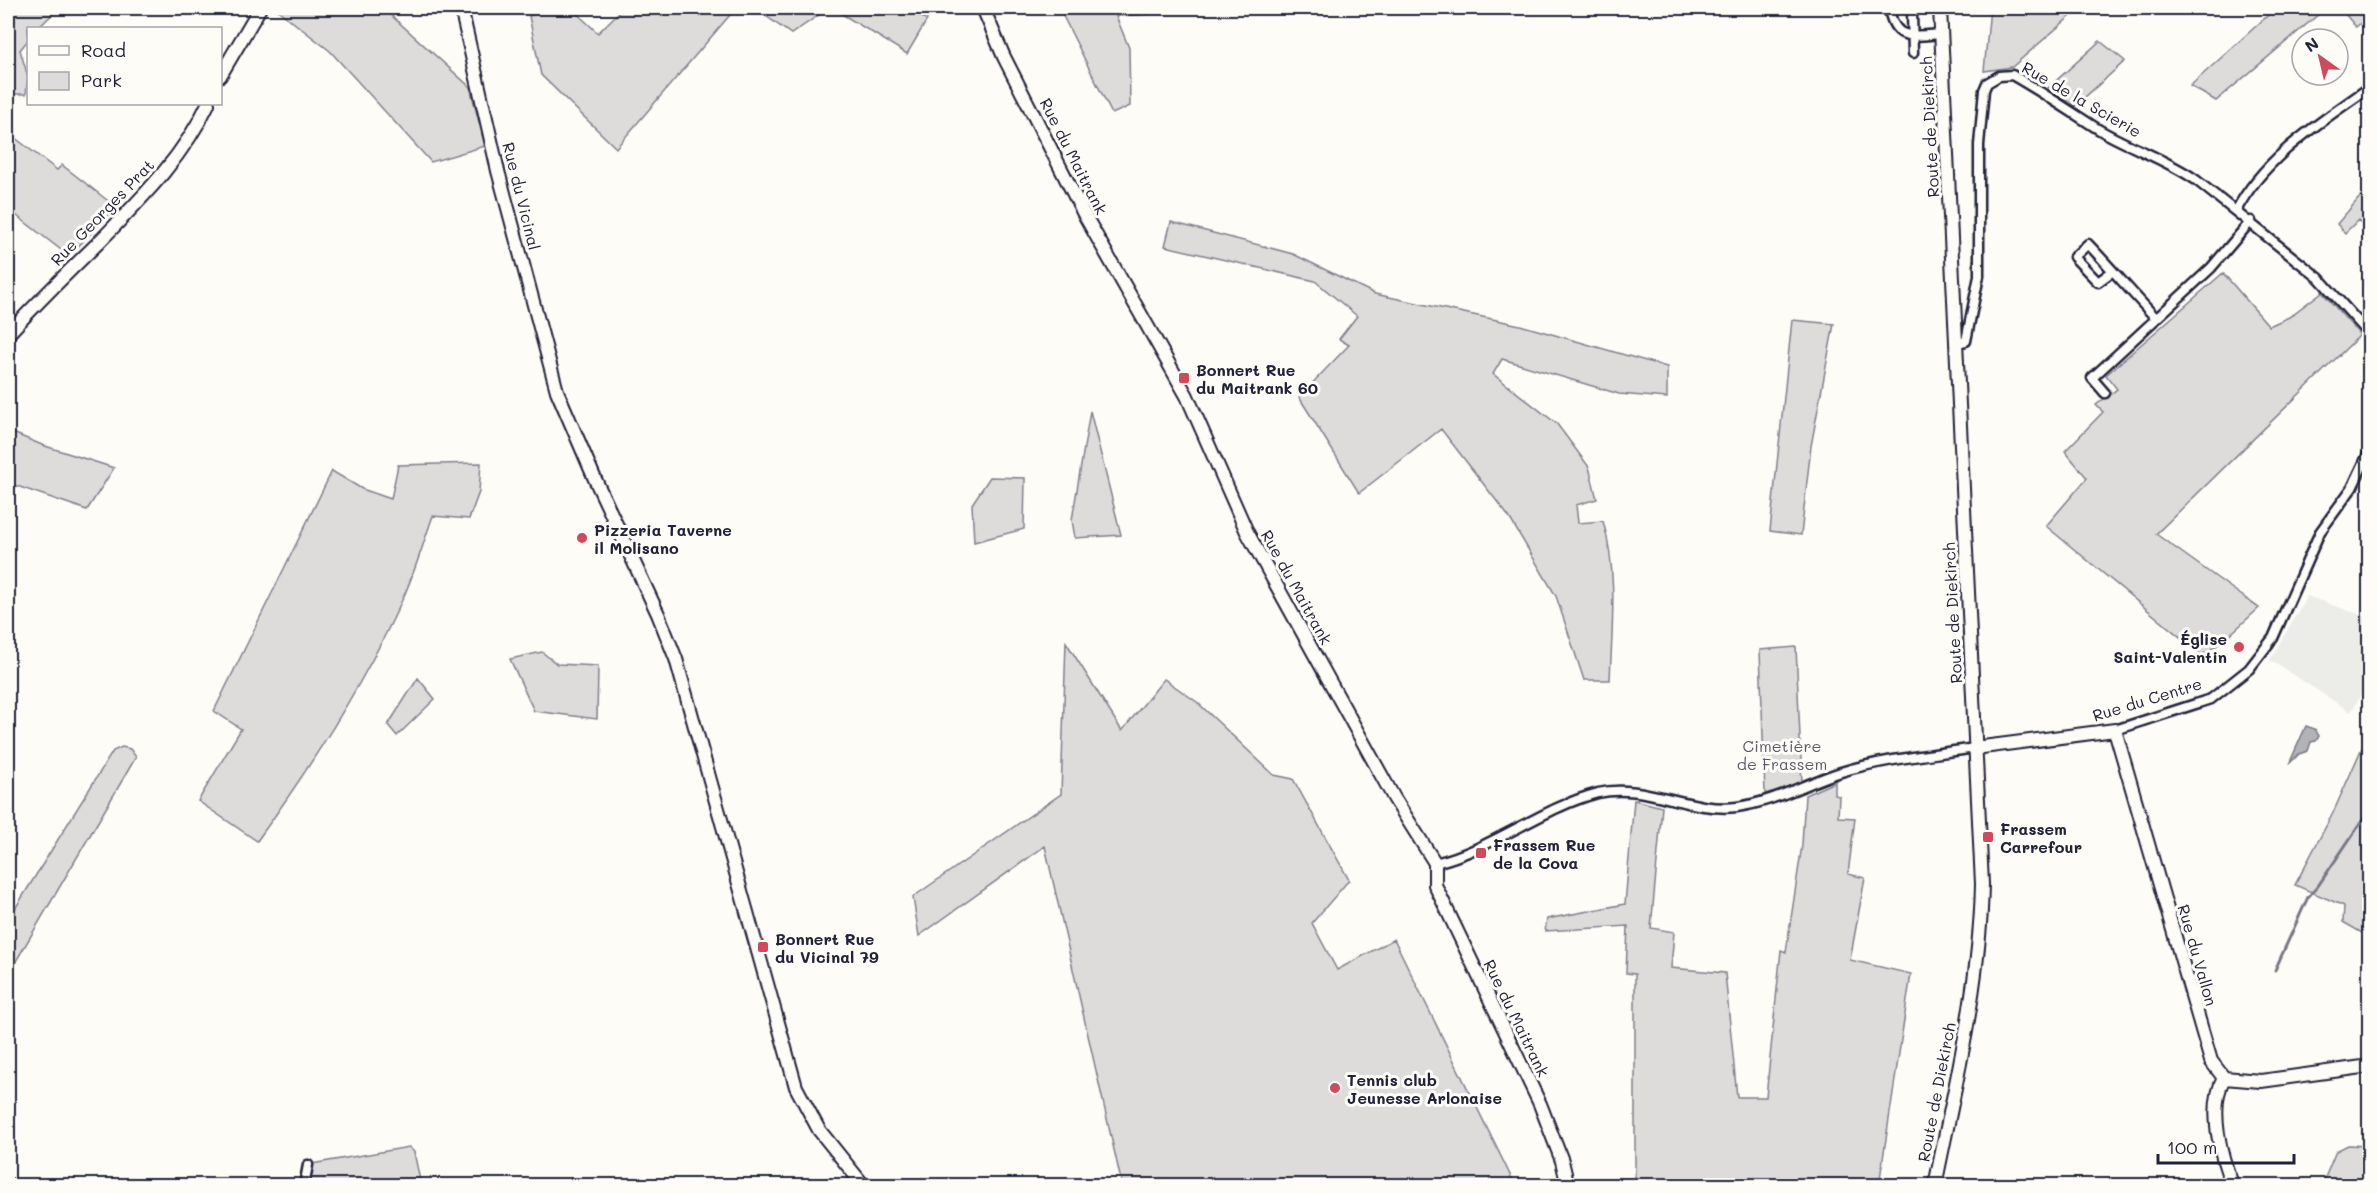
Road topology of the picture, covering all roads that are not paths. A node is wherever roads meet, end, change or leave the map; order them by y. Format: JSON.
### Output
{"nodes":[{"id":1,"x":461,"y":8,"type":"edge"},
{"id":2,"x":983,"y":8,"type":"edge"},
{"id":3,"x":1889,"y":8,"type":"edge"},
{"id":4,"x":1940,"y":8,"type":"edge"},
{"id":5,"x":253,"y":10,"type":"edge"},
{"id":6,"x":1912,"y":12,"type":"dead end"},
{"id":7,"x":1941,"y":34,"type":"junction"},
{"id":8,"x":1914,"y":36,"type":"junction"},
{"id":9,"x":1913,"y":53,"type":"dead end"},
{"id":10,"x":222,"y":72,"type":"edge"},
{"id":11,"x":2370,"y":87,"type":"edge"},
{"id":12,"x":207,"y":105,"type":"edge"},
{"id":13,"x":2236,"y":211,"type":"junction"},
{"id":14,"x":2251,"y":220,"type":"junction"},
{"id":15,"x":2113,"y":271,"type":"junction"},
{"id":16,"x":2155,"y":317,"type":"junction"},
{"id":17,"x":8,"y":334,"type":"edge"},
{"id":18,"x":2370,"y":335,"type":"edge"},
{"id":19,"x":1955,"y":345,"type":"junction"},
{"id":20,"x":2105,"y":393,"type":"dead end"},
{"id":21,"x":2370,"y":450,"type":"edge"},
{"id":22,"x":2115,"y":730,"type":"junction"},
{"id":23,"x":1975,"y":748,"type":"junction"},
{"id":24,"x":1435,"y":863,"type":"junction"},
{"id":25,"x":2370,"y":1066,"type":"edge"},
{"id":26,"x":2224,"y":1078,"type":"junction"},
{"id":27,"x":308,"y":1166,"type":"dead end"},
{"id":28,"x":304,"y":1185,"type":"edge"},
{"id":29,"x":864,"y":1185,"type":"edge"},
{"id":30,"x":1568,"y":1185,"type":"edge"},
{"id":31,"x":1935,"y":1185,"type":"edge"},
{"id":32,"x":2233,"y":1185,"type":"edge"}],
"edges":[{"from":1,"to":29,"type":"street","name":"Rue du Vicinal"},
{"from":2,"to":24,"type":"street","name":"Rue du Maitrank"},
{"from":3,"to":8,"type":"street","name":"Route de Diekirch"},
{"from":4,"to":7,"type":"street","name":"Route de Diekirch"},
{"from":5,"to":10,"type":"street"},
{"from":6,"to":8,"type":"street","name":"Route de Diekirch"},
{"from":7,"to":8,"type":"street","name":"Route de Diekirch"},
{"from":7,"to":19,"type":"street","name":"Route de Diekirch"},
{"from":8,"to":9,"type":"street","name":"Route de Diekirch"},
{"from":11,"to":13,"type":"street"},
{"from":12,"to":17,"type":"street","name":"Rue Georges Prat"},
{"from":13,"to":14,"type":"street"},
{"from":13,"to":19,"type":"street","name":"Rue de la Scierie"},
{"from":14,"to":16,"type":"street"},
{"from":14,"to":18,"type":"street"},
{"from":15,"to":15,"type":"street"},
{"from":15,"to":16,"type":"street"},
{"from":16,"to":20,"type":"street"},
{"from":19,"to":23,"type":"street","name":"Route de Diekirch"},
{"from":21,"to":22,"type":"street","name":"Rue du Centre"},
{"from":22,"to":23,"type":"street","name":"Rue du Centre"},
{"from":22,"to":26,"type":"street","name":"Rue du Vallon"},
{"from":23,"to":24,"type":"street"},
{"from":23,"to":31,"type":"street","name":"Route de Diekirch"},
{"from":24,"to":30,"type":"street","name":"Rue du Maitrank"},
{"from":25,"to":26,"type":"street"},
{"from":26,"to":32,"type":"street"},
{"from":27,"to":28,"type":"street"}]}
